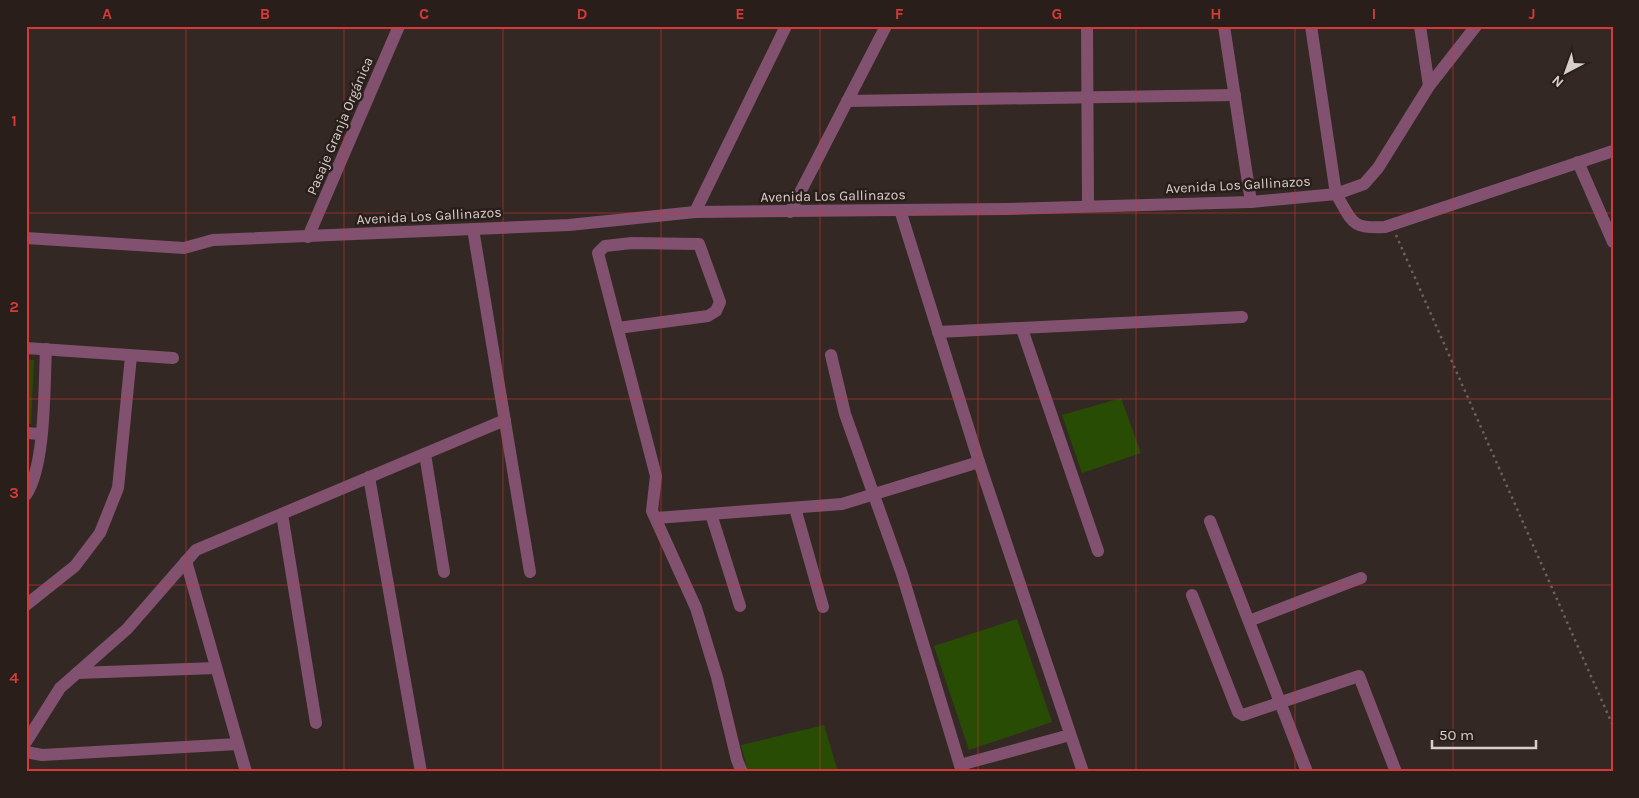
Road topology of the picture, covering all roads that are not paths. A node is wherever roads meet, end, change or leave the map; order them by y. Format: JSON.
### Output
{"nodes":[{"id":1,"x":399,"y":26,"type":"edge"},
{"id":2,"x":786,"y":26,"type":"edge"},
{"id":3,"x":886,"y":26,"type":"edge"},
{"id":4,"x":1087,"y":26,"type":"edge"},
{"id":5,"x":1224,"y":26,"type":"edge"},
{"id":6,"x":1311,"y":26,"type":"edge"},
{"id":7,"x":1420,"y":26,"type":"edge"},
{"id":8,"x":1476,"y":26,"type":"edge"},
{"id":9,"x":1429,"y":86,"type":"junction"},
{"id":10,"x":1235,"y":95,"type":"junction"},
{"id":11,"x":1088,"y":97,"type":"junction"},
{"id":12,"x":848,"y":101,"type":"junction"},
{"id":13,"x":1613,"y":151,"type":"edge"},
{"id":14,"x":1578,"y":162,"type":"junction"},
{"id":15,"x":1336,"y":194,"type":"junction"},
{"id":16,"x":1252,"y":202,"type":"junction"},
{"id":17,"x":1088,"y":206,"type":"junction"},
{"id":18,"x":695,"y":212,"type":"junction"},
{"id":19,"x":790,"y":212,"type":"junction"},
{"id":20,"x":900,"y":213,"type":"junction"},
{"id":21,"x":473,"y":229,"type":"junction"},
{"id":22,"x":308,"y":237,"type":"junction"},
{"id":23,"x":26,"y":238,"type":"edge"},
{"id":24,"x":1613,"y":242,"type":"edge"},
{"id":25,"x":1242,"y":317,"type":"dead end"},
{"id":26,"x":618,"y":328,"type":"junction"},
{"id":27,"x":1022,"y":328,"type":"junction"},
{"id":28,"x":938,"y":332,"type":"junction"},
{"id":29,"x":26,"y":348,"type":"edge"},
{"id":30,"x":46,"y":349,"type":"junction"},
{"id":31,"x":831,"y":355,"type":"dead end"},
{"id":32,"x":131,"y":356,"type":"junction"},
{"id":33,"x":172,"y":358,"type":"dead end"},
{"id":34,"x":505,"y":420,"type":"junction"},
{"id":35,"x":26,"y":433,"type":"edge"},
{"id":36,"x":41,"y":434,"type":"junction"},
{"id":37,"x":425,"y":454,"type":"junction"},
{"id":38,"x":979,"y":462,"type":"junction"},
{"id":39,"x":369,"y":478,"type":"junction"},
{"id":40,"x":26,"y":495,"type":"edge"},
{"id":41,"x":874,"y":496,"type":"junction"},
{"id":42,"x":795,"y":508,"type":"junction"},
{"id":43,"x":282,"y":514,"type":"junction"},
{"id":44,"x":711,"y":514,"type":"junction"},
{"id":45,"x":656,"y":518,"type":"junction"},
{"id":46,"x":1210,"y":521,"type":"dead end"},
{"id":47,"x":1098,"y":551,"type":"dead end"},
{"id":48,"x":186,"y":561,"type":"junction"},
{"id":49,"x":444,"y":572,"type":"dead end"},
{"id":50,"x":530,"y":572,"type":"dead end"},
{"id":51,"x":1361,"y":578,"type":"dead end"},
{"id":52,"x":1192,"y":594,"type":"dead end"},
{"id":53,"x":26,"y":605,"type":"edge"},
{"id":54,"x":740,"y":606,"type":"dead end"},
{"id":55,"x":823,"y":607,"type":"dead end"},
{"id":56,"x":1249,"y":621,"type":"junction"},
{"id":57,"x":216,"y":668,"type":"junction"},
{"id":58,"x":77,"y":673,"type":"junction"},
{"id":59,"x":1281,"y":703,"type":"junction"},
{"id":60,"x":316,"y":723,"type":"dead end"},
{"id":61,"x":1070,"y":735,"type":"junction"},
{"id":62,"x":26,"y":742,"type":"edge"},
{"id":63,"x":238,"y":744,"type":"junction"},
{"id":64,"x":26,"y":752,"type":"edge"},
{"id":65,"x":961,"y":768,"type":"edge"},
{"id":66,"x":246,"y":772,"type":"edge"},
{"id":67,"x":421,"y":772,"type":"edge"},
{"id":68,"x":742,"y":772,"type":"edge"},
{"id":69,"x":1083,"y":772,"type":"edge"},
{"id":70,"x":1307,"y":772,"type":"edge"},
{"id":71,"x":1396,"y":772,"type":"edge"}],
"edges":[{"from":1,"to":22,"type":"street","name":"Pasaje Granja Orgánica"},
{"from":2,"to":18,"type":"street"},
{"from":3,"to":12,"type":"street"},
{"from":4,"to":11,"type":"street"},
{"from":5,"to":10,"type":"street"},
{"from":6,"to":15,"type":"street"},
{"from":7,"to":9,"type":"street"},
{"from":8,"to":9,"type":"street","name":"Avenida Los Gallinazos"},
{"from":9,"to":15,"type":"street","name":"Avenida Los Gallinazos"},
{"from":10,"to":11,"type":"street"},
{"from":10,"to":16,"type":"street"},
{"from":11,"to":12,"type":"street"},
{"from":11,"to":17,"type":"street"},
{"from":12,"to":19,"type":"street"},
{"from":13,"to":14,"type":"street"},
{"from":14,"to":15,"type":"street"},
{"from":14,"to":24,"type":"street"},
{"from":15,"to":16,"type":"street","name":"Avenida Los Gallinazos"},
{"from":16,"to":17,"type":"street","name":"Avenida Los Gallinazos"},
{"from":17,"to":20,"type":"street","name":"Avenida Los Gallinazos"},
{"from":18,"to":19,"type":"street","name":"Avenida Los Gallinazos"},
{"from":18,"to":21,"type":"street","name":"Avenida Los Gallinazos"},
{"from":19,"to":20,"type":"street","name":"Avenida Los Gallinazos"},
{"from":20,"to":28,"type":"street"},
{"from":21,"to":22,"type":"street","name":"Avenida Los Gallinazos"},
{"from":21,"to":34,"type":"street"},
{"from":22,"to":23,"type":"street","name":"Avenida Los Gallinazos"},
{"from":25,"to":27,"type":"street"},
{"from":26,"to":26,"type":"street"},
{"from":26,"to":45,"type":"street"},
{"from":27,"to":28,"type":"street"},
{"from":27,"to":47,"type":"street"},
{"from":28,"to":38,"type":"street"},
{"from":29,"to":30,"type":"street"},
{"from":30,"to":32,"type":"street"},
{"from":30,"to":36,"type":"street"},
{"from":31,"to":41,"type":"street"},
{"from":32,"to":33,"type":"street"},
{"from":32,"to":53,"type":"street"},
{"from":34,"to":37,"type":"street"},
{"from":34,"to":50,"type":"street"},
{"from":35,"to":36,"type":"street"},
{"from":36,"to":40,"type":"street"},
{"from":37,"to":39,"type":"street"},
{"from":37,"to":49,"type":"street"},
{"from":38,"to":41,"type":"street"},
{"from":38,"to":61,"type":"street"},
{"from":39,"to":43,"type":"street"},
{"from":39,"to":67,"type":"street"},
{"from":41,"to":42,"type":"street"},
{"from":41,"to":65,"type":"street"},
{"from":42,"to":44,"type":"street"},
{"from":42,"to":55,"type":"street"},
{"from":43,"to":48,"type":"street"},
{"from":43,"to":60,"type":"street"},
{"from":44,"to":45,"type":"street"},
{"from":44,"to":54,"type":"street"},
{"from":45,"to":68,"type":"street"},
{"from":46,"to":56,"type":"street"},
{"from":48,"to":57,"type":"street"},
{"from":48,"to":58,"type":"street"},
{"from":51,"to":56,"type":"street"},
{"from":52,"to":59,"type":"street"},
{"from":56,"to":59,"type":"street"},
{"from":57,"to":58,"type":"street"},
{"from":57,"to":63,"type":"street"},
{"from":58,"to":62,"type":"street"},
{"from":59,"to":70,"type":"street"},
{"from":59,"to":71,"type":"street"},
{"from":61,"to":65,"type":"street"},
{"from":61,"to":69,"type":"street"},
{"from":63,"to":64,"type":"street"},
{"from":63,"to":66,"type":"street"}]}
